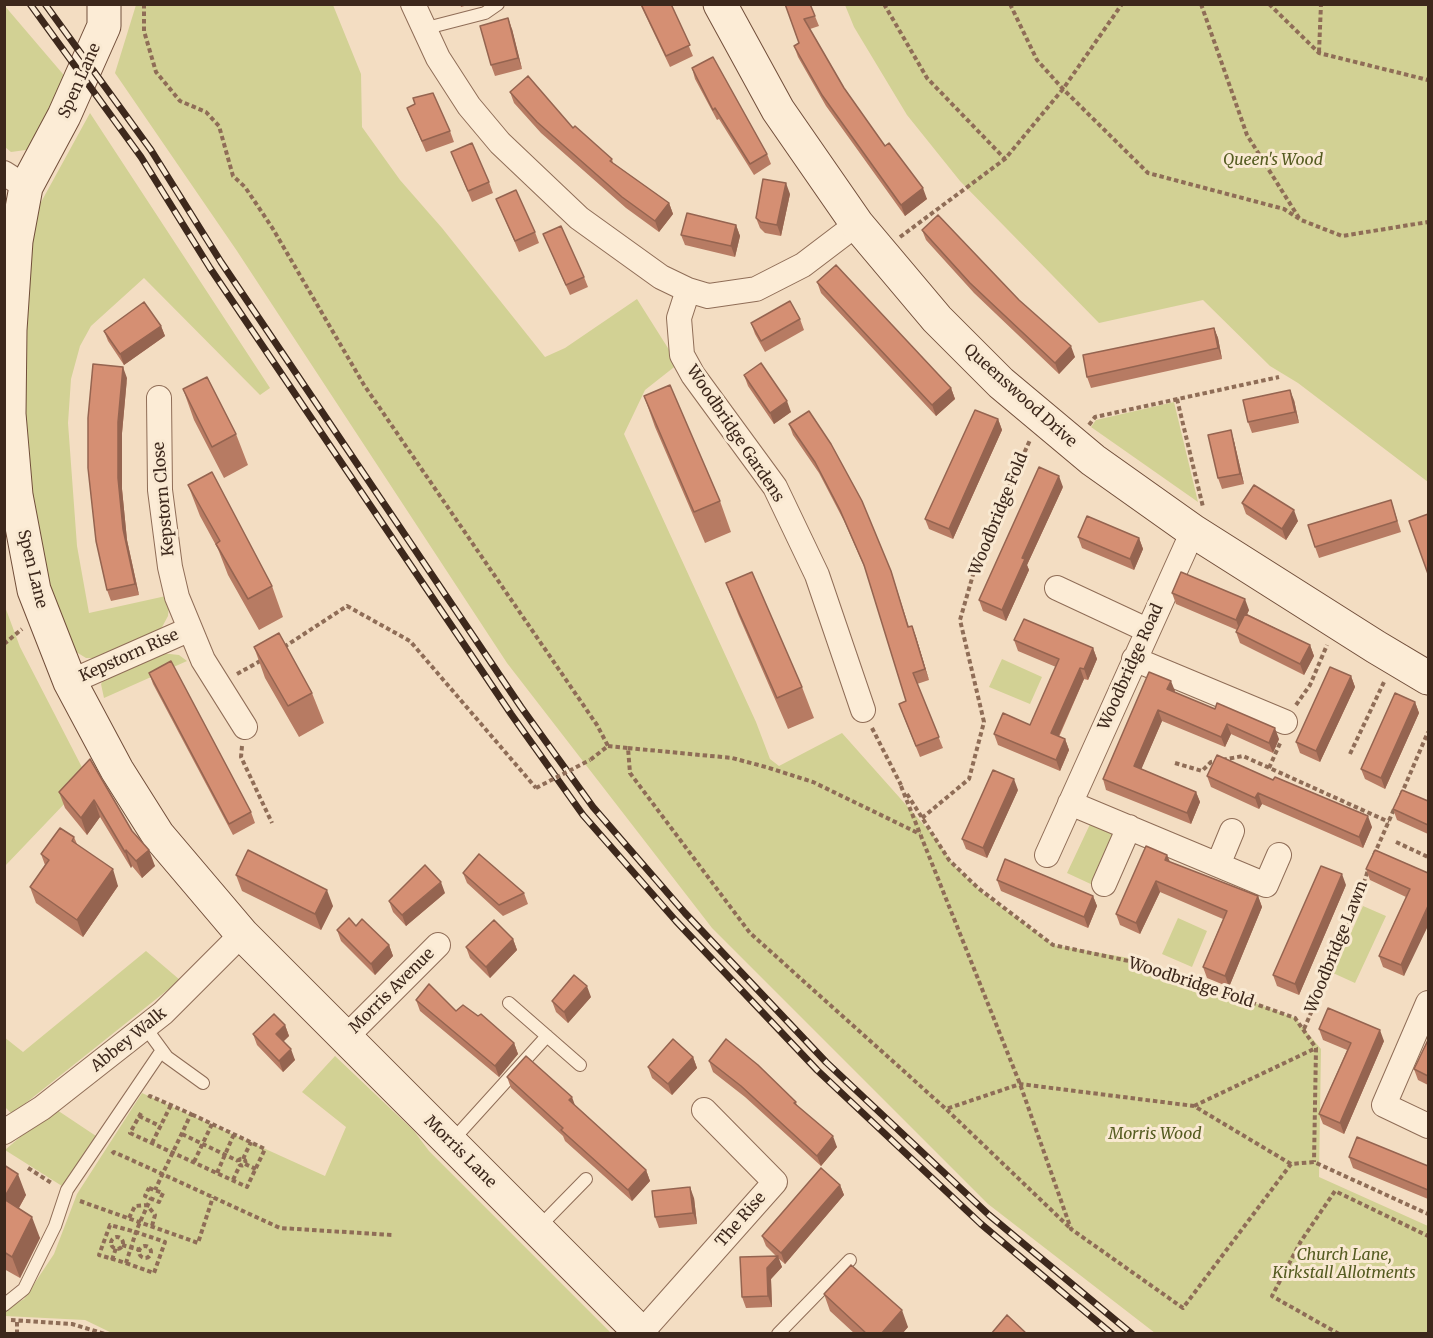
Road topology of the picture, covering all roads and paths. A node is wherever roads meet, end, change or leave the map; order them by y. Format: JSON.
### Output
{"nodes":[{"id":1,"x":104,"y":4,"type":"edge"},
{"id":2,"x":144,"y":4,"type":"edge"},
{"id":3,"x":413,"y":4,"type":"edge"},
{"id":4,"x":498,"y":4,"type":"edge"},
{"id":5,"x":720,"y":4,"type":"edge"},
{"id":6,"x":884,"y":4,"type":"edge"},
{"id":7,"x":1010,"y":4,"type":"edge"},
{"id":8,"x":1122,"y":4,"type":"edge"},
{"id":9,"x":1200,"y":4,"type":"edge"},
{"id":10,"x":1269,"y":4,"type":"edge"},
{"id":11,"x":1321,"y":4,"type":"edge"},
{"id":12,"x":423,"y":29,"type":"junction"},
{"id":13,"x":1319,"y":53,"type":"junction"},
{"id":14,"x":1428,"y":80,"type":"edge"},
{"id":15,"x":1063,"y":89,"type":"junction"},
{"id":16,"x":1005,"y":159,"type":"junction"},
{"id":17,"x":15,"y":180,"type":"edge"},
{"id":18,"x":1301,"y":220,"type":"junction"},
{"id":19,"x":1428,"y":222,"type":"edge"},
{"id":20,"x":857,"y":224,"type":"junction"},
{"id":21,"x":880,"y":252,"type":"junction"},
{"id":22,"x":688,"y":290,"type":"junction"},
{"id":23,"x":1279,"y":378,"type":"dead end"},
{"id":24,"x":159,"y":398,"type":"dead end"},
{"id":25,"x":1177,"y":399,"type":"junction"},
{"id":26,"x":1040,"y":417,"type":"junction"},
{"id":27,"x":1074,"y":445,"type":"junction"},
{"id":28,"x":1193,"y":531,"type":"junction"},
{"id":29,"x":1057,"y":588,"type":"dead end"},
{"id":30,"x":1337,"y":623,"type":"junction"},
{"id":31,"x":22,"y":629,"type":"dead end"},
{"id":32,"x":189,"y":630,"type":"junction"},
{"id":33,"x":1147,"y":630,"type":"junction"},
{"id":34,"x":4,"y":644,"type":"edge"},
{"id":35,"x":278,"y":650,"type":"edge"},
{"id":36,"x":268,"y":656,"type":"edge"},
{"id":37,"x":1395,"y":658,"type":"junction"},
{"id":38,"x":1134,"y":659,"type":"junction"},
{"id":39,"x":1428,"y":678,"type":"edge"},
{"id":40,"x":70,"y":682,"type":"junction"},
{"id":41,"x":218,"y":684,"type":"junction"},
{"id":42,"x":863,"y":710,"type":"joint"},
{"id":43,"x":4,"y":718,"type":"edge"},
{"id":44,"x":1285,"y":722,"type":"junction"},
{"id":45,"x":244,"y":727,"type":"joint"},
{"id":46,"x":4,"y":729,"type":"edge"},
{"id":47,"x":1428,"y":732,"type":"edge"},
{"id":48,"x":608,"y":746,"type":"junction"},
{"id":49,"x":628,"y":748,"type":"junction"},
{"id":50,"x":1350,"y":754,"type":"dead end"},
{"id":51,"x":1175,"y":763,"type":"dead end"},
{"id":52,"x":1269,"y":768,"type":"junction"},
{"id":53,"x":901,"y":786,"type":"junction"},
{"id":54,"x":1071,"y":803,"type":"junction"},
{"id":55,"x":922,"y":818,"type":"junction"},
{"id":56,"x":1389,"y":822,"type":"junction"},
{"id":57,"x":272,"y":823,"type":"dead end"},
{"id":58,"x":1129,"y":827,"type":"junction"},
{"id":59,"x":1232,"y":831,"type":"dead end"},
{"id":60,"x":920,"y":834,"type":"junction"},
{"id":61,"x":1396,"y":842,"type":"dead end"},
{"id":62,"x":1047,"y":855,"type":"dead end"},
{"id":63,"x":1279,"y":855,"type":"dead end"},
{"id":64,"x":1428,"y":857,"type":"edge"},
{"id":65,"x":1218,"y":865,"type":"junction"},
{"id":66,"x":1104,"y":884,"type":"dead end"},
{"id":67,"x":242,"y":934,"type":"junction"},
{"id":68,"x":438,"y":945,"type":"dead end"},
{"id":69,"x":278,"y":971,"type":"joint"},
{"id":70,"x":509,"y":1003,"type":"dead end"},
{"id":71,"x":1428,"y":1003,"type":"edge"},
{"id":72,"x":146,"y":1027,"type":"junction"},
{"id":73,"x":1304,"y":1029,"type":"junction"},
{"id":74,"x":547,"y":1036,"type":"junction"},
{"id":75,"x":346,"y":1037,"type":"junction"},
{"id":76,"x":1316,"y":1048,"type":"junction"},
{"id":77,"x":162,"y":1050,"type":"junction"},
{"id":78,"x":580,"y":1065,"type":"dead end"},
{"id":79,"x":203,"y":1083,"type":"dead end"},
{"id":80,"x":1020,"y":1084,"type":"junction"},
{"id":81,"x":171,"y":1105,"type":"junction"},
{"id":82,"x":1194,"y":1106,"type":"junction"},
{"id":83,"x":946,"y":1109,"type":"junction"},
{"id":84,"x":704,"y":1110,"type":"dead end"},
{"id":85,"x":191,"y":1114,"type":"junction"},
{"id":86,"x":140,"y":1116,"type":"junction"},
{"id":87,"x":212,"y":1124,"type":"junction"},
{"id":88,"x":160,"y":1126,"type":"junction"},
{"id":89,"x":1428,"y":1126,"type":"edge"},
{"id":90,"x":4,"y":1132,"type":"edge"},
{"id":91,"x":182,"y":1134,"type":"junction"},
{"id":92,"x":234,"y":1134,"type":"junction"},
{"id":93,"x":251,"y":1142,"type":"junction"},
{"id":94,"x":451,"y":1142,"type":"junction"},
{"id":95,"x":152,"y":1143,"type":"junction"},
{"id":96,"x":203,"y":1144,"type":"junction"},
{"id":97,"x":173,"y":1152,"type":"junction"},
{"id":98,"x":225,"y":1154,"type":"junction"},
{"id":99,"x":109,"y":1158,"type":"dead end"},
{"id":100,"x":194,"y":1162,"type":"junction"},
{"id":101,"x":242,"y":1162,"type":"junction"},
{"id":102,"x":1314,"y":1162,"type":"junction"},
{"id":103,"x":1291,"y":1164,"type":"junction"},
{"id":104,"x":28,"y":1168,"type":"dead end"},
{"id":105,"x":256,"y":1169,"type":"junction"},
{"id":106,"x":217,"y":1173,"type":"junction"},
{"id":107,"x":163,"y":1174,"type":"junction"},
{"id":108,"x":586,"y":1179,"type":"dead end"},
{"id":109,"x":233,"y":1180,"type":"junction"},
{"id":110,"x":155,"y":1190,"type":"junction"},
{"id":111,"x":66,"y":1194,"type":"junction"},
{"id":112,"x":213,"y":1197,"type":"junction"},
{"id":113,"x":151,"y":1198,"type":"junction"},
{"id":114,"x":147,"y":1205,"type":"junction"},
{"id":115,"x":1428,"y":1214,"type":"edge"},
{"id":116,"x":129,"y":1218,"type":"junction"},
{"id":117,"x":140,"y":1222,"type":"junction"},
{"id":118,"x":152,"y":1226,"type":"junction"},
{"id":119,"x":123,"y":1228,"type":"junction"},
{"id":120,"x":537,"y":1228,"type":"junction"},
{"id":121,"x":1071,"y":1229,"type":"junction"},
{"id":122,"x":136,"y":1232,"type":"junction"},
{"id":123,"x":393,"y":1235,"type":"dead end"},
{"id":124,"x":1428,"y":1236,"type":"edge"},
{"id":125,"x":150,"y":1237,"type":"junction"},
{"id":126,"x":105,"y":1238,"type":"junction"},
{"id":127,"x":120,"y":1238,"type":"junction"},
{"id":128,"x":112,"y":1241,"type":"junction"},
{"id":129,"x":122,"y":1245,"type":"junction"},
{"id":130,"x":131,"y":1247,"type":"junction"},
{"id":131,"x":147,"y":1247,"type":"junction"},
{"id":132,"x":116,"y":1248,"type":"junction"},
{"id":133,"x":140,"y":1250,"type":"junction"},
{"id":134,"x":150,"y":1255,"type":"junction"},
{"id":135,"x":144,"y":1258,"type":"junction"},
{"id":136,"x":159,"y":1258,"type":"junction"},
{"id":137,"x":112,"y":1260,"type":"junction"},
{"id":138,"x":849,"y":1260,"type":"dead end"},
{"id":139,"x":126,"y":1263,"type":"junction"},
{"id":140,"x":140,"y":1268,"type":"junction"},
{"id":141,"x":4,"y":1305,"type":"edge"},
{"id":142,"x":4,"y":1319,"type":"edge"},
{"id":143,"x":17,"y":1321,"type":"junction"},
{"id":144,"x":642,"y":1333,"type":"edge"},
{"id":145,"x":17,"y":1334,"type":"edge"},
{"id":146,"x":105,"y":1334,"type":"edge"},
{"id":147,"x":778,"y":1334,"type":"edge"},
{"id":148,"x":1339,"y":1334,"type":"edge"}],
"edges":[{"from":1,"to":17,"type":"street","name":"Spen Lane"},
{"from":2,"to":48,"type":"path"},
{"from":3,"to":12,"type":"street"},
{"from":4,"to":12,"type":"lane"},
{"from":5,"to":20,"type":"street","name":"Queenswood Drive"},
{"from":6,"to":16,"type":"path"},
{"from":7,"to":15,"type":"path"},
{"from":8,"to":15,"type":"path"},
{"from":9,"to":18,"type":"path"},
{"from":10,"to":13,"type":"path"},
{"from":11,"to":13,"type":"path"},
{"from":12,"to":22,"type":"street"},
{"from":13,"to":14,"type":"path"},
{"from":15,"to":16,"type":"path"},
{"from":15,"to":18,"type":"path"},
{"from":16,"to":21,"type":"path"},
{"from":17,"to":40,"type":"street","name":"Spen Lane"},
{"from":18,"to":19,"type":"path"},
{"from":20,"to":21,"type":"street","name":"Queenswood Drive"},
{"from":20,"to":22,"type":"street"},
{"from":21,"to":26,"type":"street","name":"Queenswood Drive"},
{"from":22,"to":42,"type":"street","name":"Woodbridge Gardens"},
{"from":23,"to":25,"type":"path"},
{"from":24,"to":32,"type":"street","name":"Kepstorn Close"},
{"from":25,"to":27,"type":"path"},
{"from":25,"to":28,"type":"path"},
{"from":26,"to":27,"type":"street","name":"Queenswood Drive"},
{"from":26,"to":55,"type":"path","name":"Woodbridge Fold"},
{"from":27,"to":28,"type":"street","name":"Queenswood Drive"},
{"from":28,"to":30,"type":"street","name":"Queenswood Drive"},
{"from":28,"to":33,"type":"street","name":"Woodbridge Road"},
{"from":29,"to":33,"type":"street"},
{"from":30,"to":37,"type":"street","name":"Queenswood Drive"},
{"from":30,"to":44,"type":"path"},
{"from":31,"to":34,"type":"path"},
{"from":32,"to":40,"type":"street","name":"Kepstorn Rise"},
{"from":32,"to":41,"type":"street","name":"Kepstorn Close"},
{"from":33,"to":38,"type":"street","name":"Woodbridge Road"},
{"from":35,"to":48,"type":"path","bridge":true},
{"from":36,"to":41,"type":"path"},
{"from":37,"to":39,"type":"street","name":"Queenswood Drive"},
{"from":37,"to":50,"type":"path"},
{"from":38,"to":44,"type":"street"},
{"from":38,"to":54,"type":"street","name":"Woodbridge Road"},
{"from":40,"to":67,"type":"street","name":"Spen Lane"},
{"from":41,"to":45,"type":"street","name":"Kepstorn Close"},
{"from":42,"to":53,"type":"path"},
{"from":43,"to":46,"type":"path"},
{"from":44,"to":52,"type":"path"},
{"from":45,"to":57,"type":"path"},
{"from":47,"to":56,"type":"path","name":"Woodbridge Lawn"},
{"from":48,"to":49,"type":"path"},
{"from":49,"to":60,"type":"path"},
{"from":49,"to":83,"type":"path"},
{"from":51,"to":52,"type":"path"},
{"from":52,"to":56,"type":"path"},
{"from":53,"to":55,"type":"path"},
{"from":53,"to":60,"type":"path"},
{"from":54,"to":58,"type":"street"},
{"from":54,"to":62,"type":"street","name":"Woodbridge Road"},
{"from":55,"to":73,"type":"path","name":"Woodbridge Fold"},
{"from":56,"to":73,"type":"path","name":"Woodbridge Lawn"},
{"from":58,"to":65,"type":"street"},
{"from":58,"to":66,"type":"street"},
{"from":59,"to":65,"type":"street"},
{"from":60,"to":80,"type":"path"},
{"from":61,"to":64,"type":"path"},
{"from":63,"to":65,"type":"street"},
{"from":67,"to":69,"type":"street","name":"Spen Lane"},
{"from":67,"to":72,"type":"street","name":"Abbey Walk"},
{"from":68,"to":75,"type":"street","name":"Morris Avenue"},
{"from":69,"to":75,"type":"street","name":"Morris Lane"},
{"from":70,"to":74,"type":"lane"},
{"from":71,"to":89,"type":"street"},
{"from":72,"to":77,"type":"lane"},
{"from":72,"to":90,"type":"street","name":"Abbey Walk"},
{"from":73,"to":76,"type":"path","name":"Woodbridge Lawn"},
{"from":74,"to":78,"type":"lane"},
{"from":74,"to":94,"type":"lane"},
{"from":75,"to":94,"type":"street","name":"Morris Lane"},
{"from":76,"to":82,"type":"path"},
{"from":76,"to":102,"type":"path"},
{"from":77,"to":79,"type":"lane"},
{"from":77,"to":111,"type":"lane"},
{"from":80,"to":82,"type":"path"},
{"from":80,"to":83,"type":"path"},
{"from":80,"to":121,"type":"path"},
{"from":81,"to":85,"type":"path"},
{"from":81,"to":86,"type":"path"},
{"from":81,"to":88,"type":"path"},
{"from":82,"to":103,"type":"path"},
{"from":83,"to":121,"type":"path"},
{"from":84,"to":144,"type":"street","name":"The Rise"},
{"from":85,"to":87,"type":"path"},
{"from":85,"to":91,"type":"path"},
{"from":86,"to":88,"type":"path"},
{"from":86,"to":95,"type":"path"},
{"from":87,"to":92,"type":"path"},
{"from":87,"to":96,"type":"path"},
{"from":88,"to":95,"type":"path"},
{"from":91,"to":96,"type":"path"},
{"from":91,"to":97,"type":"path"},
{"from":92,"to":93,"type":"path"},
{"from":92,"to":98,"type":"path"},
{"from":93,"to":101,"type":"path"},
{"from":93,"to":105,"type":"path"},
{"from":94,"to":120,"type":"street","name":"Morris Lane"},
{"from":95,"to":97,"type":"path"},
{"from":96,"to":98,"type":"path"},
{"from":96,"to":100,"type":"path"},
{"from":97,"to":100,"type":"path"},
{"from":97,"to":107,"type":"path"},
{"from":98,"to":101,"type":"path"},
{"from":98,"to":106,"type":"path"},
{"from":99,"to":107,"type":"path"},
{"from":100,"to":106,"type":"path"},
{"from":101,"to":105,"type":"path"},
{"from":101,"to":109,"type":"path"},
{"from":102,"to":103,"type":"path"},
{"from":102,"to":115,"type":"path"},
{"from":103,"to":121,"type":"path"},
{"from":104,"to":111,"type":"path"},
{"from":105,"to":109,"type":"path"},
{"from":106,"to":109,"type":"path"},
{"from":107,"to":110,"type":"path"},
{"from":107,"to":112,"type":"path"},
{"from":108,"to":120,"type":"lane"},
{"from":110,"to":113,"type":"path"},
{"from":110,"to":113,"type":"path"},
{"from":111,"to":116,"type":"path"},
{"from":111,"to":141,"type":"lane"},
{"from":112,"to":118,"type":"path"},
{"from":112,"to":123,"type":"path"},
{"from":113,"to":114,"type":"path"},
{"from":114,"to":116,"type":"path"},
{"from":114,"to":117,"type":"path"},
{"from":114,"to":118,"type":"path"},
{"from":116,"to":117,"type":"path"},
{"from":117,"to":118,"type":"path"},
{"from":117,"to":122,"type":"path"},
{"from":119,"to":122,"type":"path"},
{"from":119,"to":126,"type":"path"},
{"from":119,"to":127,"type":"path"},
{"from":120,"to":144,"type":"street","name":"Morris Lane"},
{"from":122,"to":125,"type":"path"},
{"from":122,"to":130,"type":"path"},
{"from":124,"to":148,"type":"path"},
{"from":125,"to":131,"type":"path"},
{"from":125,"to":136,"type":"path"},
{"from":126,"to":128,"type":"path"},
{"from":126,"to":137,"type":"path"},
{"from":127,"to":128,"type":"path"},
{"from":127,"to":129,"type":"path"},
{"from":128,"to":132,"type":"path"},
{"from":129,"to":130,"type":"path"},
{"from":129,"to":132,"type":"path"},
{"from":130,"to":133,"type":"path"},
{"from":130,"to":139,"type":"path"},
{"from":131,"to":133,"type":"path"},
{"from":131,"to":134,"type":"path"},
{"from":132,"to":137,"type":"path"},
{"from":133,"to":135,"type":"path"},
{"from":134,"to":135,"type":"path"},
{"from":134,"to":136,"type":"path"},
{"from":135,"to":140,"type":"path"},
{"from":136,"to":140,"type":"path"},
{"from":137,"to":139,"type":"path"},
{"from":138,"to":147,"type":"lane"},
{"from":139,"to":140,"type":"path"},
{"from":142,"to":143,"type":"path"},
{"from":143,"to":145,"type":"path"},
{"from":143,"to":146,"type":"path"}]}
